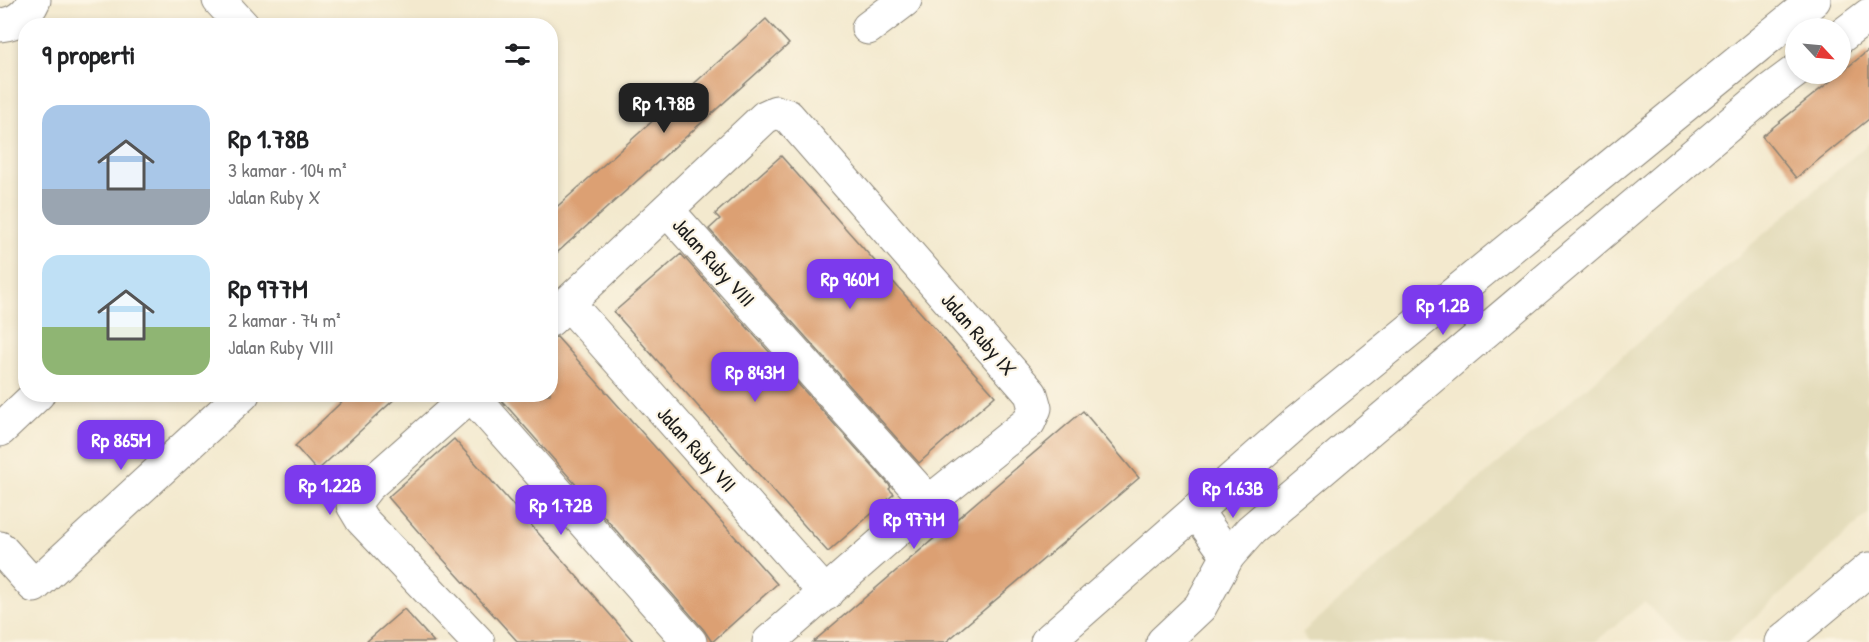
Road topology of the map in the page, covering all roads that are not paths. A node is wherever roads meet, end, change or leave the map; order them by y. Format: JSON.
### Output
{"nodes":[{"id":1,"x":219,"y":0,"type":"edge"},
{"id":2,"x":905,"y":0,"type":"edge"},
{"id":3,"x":1814,"y":0,"type":"edge"},
{"id":4,"x":1869,"y":15,"type":"edge"},
{"id":5,"x":236,"y":18,"type":"edge"},
{"id":6,"x":868,"y":28,"type":"dead end"},
{"id":7,"x":1851,"y":29,"type":"edge"},
{"id":8,"x":1785,"y":80,"type":"edge"},
{"id":9,"x":667,"y":210,"type":"junction"},
{"id":10,"x":559,"y":311,"type":"edge"},
{"id":11,"x":30,"y":402,"type":"edge"},
{"id":12,"x":234,"y":402,"type":"edge"},
{"id":13,"x":463,"y":402,"type":"edge"},
{"id":14,"x":477,"y":402,"type":"edge"},
{"id":15,"x":0,"y":430,"type":"edge"},
{"id":16,"x":929,"y":502,"type":"junction"},
{"id":17,"x":1196,"y":511,"type":"junction"},
{"id":18,"x":0,"y":548,"type":"edge"},
{"id":19,"x":1228,"y":556,"type":"junction"},
{"id":20,"x":1869,"y":569,"type":"edge"},
{"id":21,"x":826,"y":594,"type":"junction"},
{"id":22,"x":478,"y":642,"type":"edge"},
{"id":23,"x":690,"y":642,"type":"edge"},
{"id":24,"x":769,"y":642,"type":"edge"},
{"id":25,"x":1047,"y":642,"type":"edge"},
{"id":26,"x":1163,"y":642,"type":"edge"},
{"id":27,"x":1782,"y":642,"type":"edge"}],
"edges":[{"from":1,"to":5,"type":"street"},
{"from":2,"to":6,"type":"street"},
{"from":3,"to":17,"type":"street"},
{"from":4,"to":7,"type":"street"},
{"from":8,"to":19,"type":"street"},
{"from":9,"to":10,"type":"street"},
{"from":9,"to":16,"type":"street","name":"Jalan Ruby VIII"},
{"from":9,"to":16,"type":"street","name":"Jalan Ruby IX"},
{"from":10,"to":21,"type":"street","name":"Jalan Ruby VII"},
{"from":11,"to":15,"type":"street"},
{"from":12,"to":18,"type":"street"},
{"from":13,"to":22,"type":"street"},
{"from":14,"to":23,"type":"street"},
{"from":16,"to":21,"type":"street"},
{"from":17,"to":19,"type":"street"},
{"from":17,"to":25,"type":"street"},
{"from":19,"to":26,"type":"street"},
{"from":20,"to":27,"type":"street"},
{"from":21,"to":24,"type":"street"}]}
